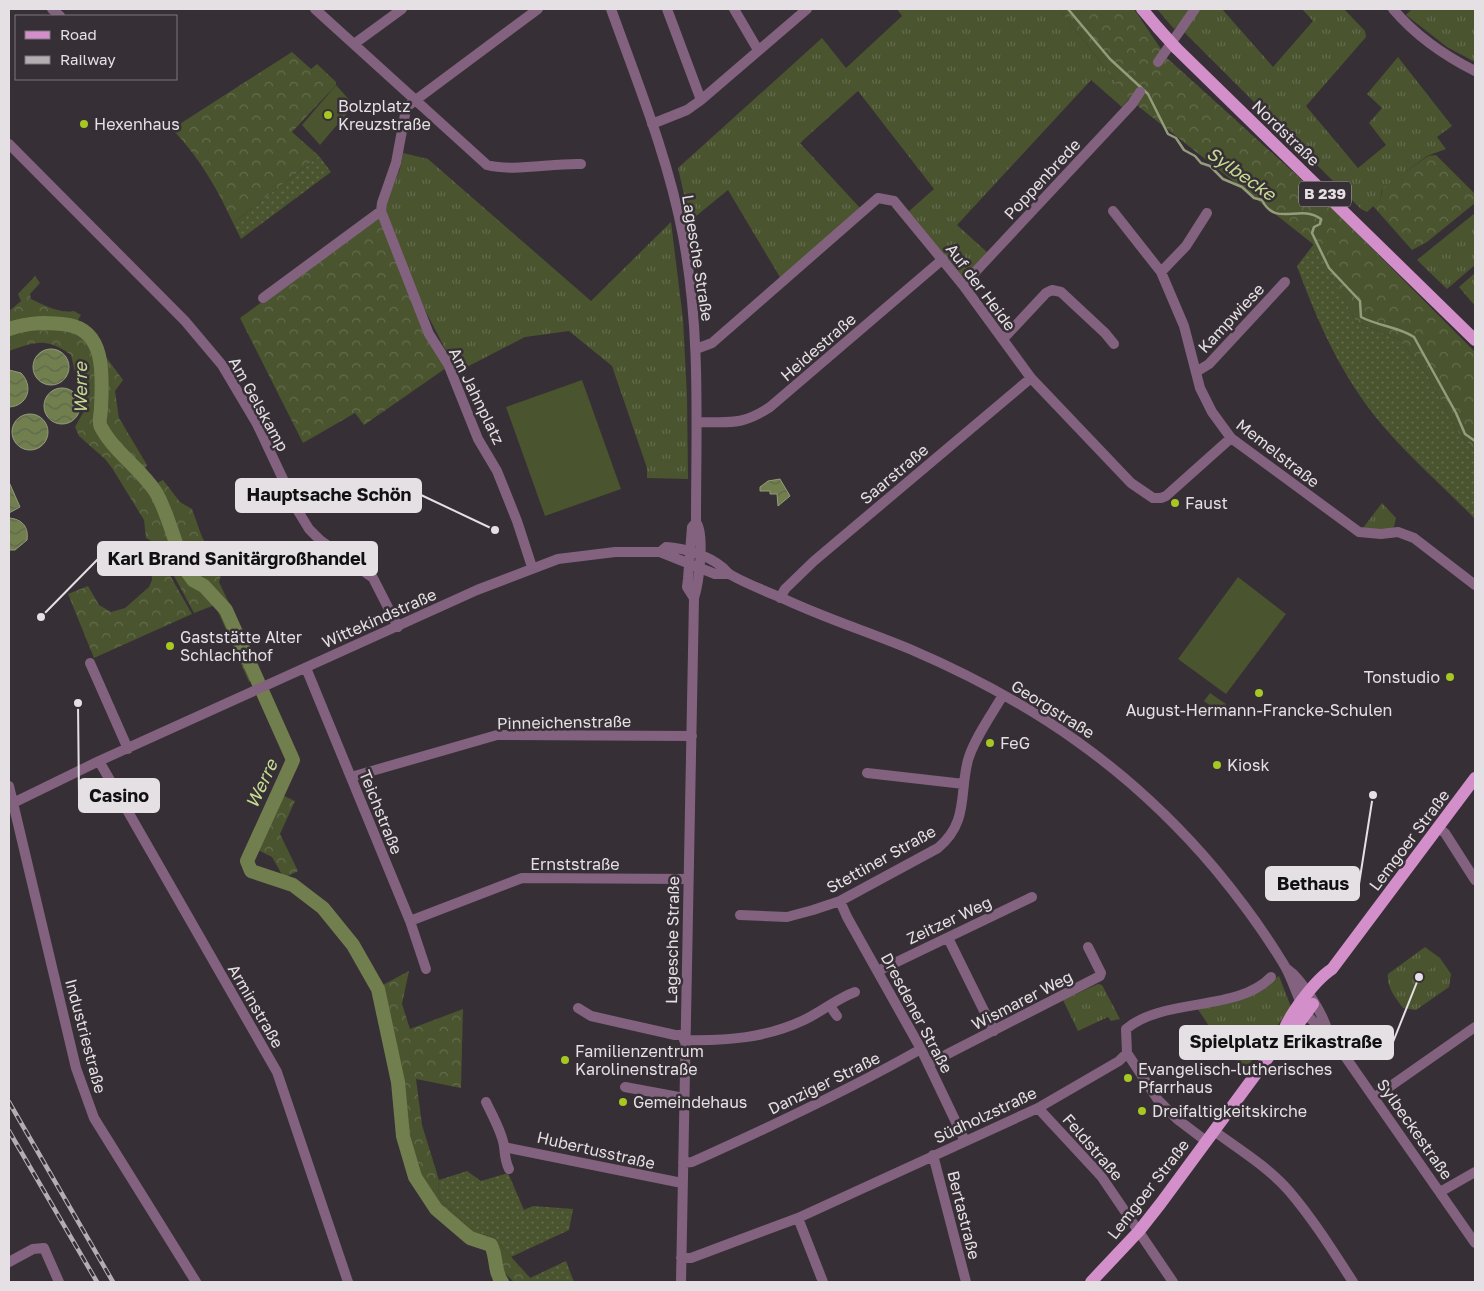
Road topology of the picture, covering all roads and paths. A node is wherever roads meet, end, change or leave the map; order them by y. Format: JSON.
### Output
{"nodes":[{"id":1,"x":315,"y":9,"type":"edge"},
{"id":2,"x":402,"y":9,"type":"edge"},
{"id":3,"x":538,"y":9,"type":"edge"},
{"id":4,"x":611,"y":9,"type":"edge"},
{"id":5,"x":668,"y":9,"type":"edge"},
{"id":6,"x":734,"y":9,"type":"edge"},
{"id":7,"x":806,"y":9,"type":"edge"},
{"id":8,"x":1142,"y":9,"type":"edge"},
{"id":9,"x":1195,"y":9,"type":"edge"},
{"id":10,"x":1393,"y":9,"type":"edge"},
{"id":11,"x":354,"y":44,"type":"junction"},
{"id":12,"x":758,"y":50,"type":"junction"},
{"id":13,"x":1158,"y":62,"type":"dead end"},
{"id":14,"x":1475,"y":71,"type":"edge"},
{"id":15,"x":1140,"y":92,"type":"dead end"},
{"id":16,"x":701,"y":100,"type":"junction"},
{"id":17,"x":414,"y":101,"type":"junction"},
{"id":18,"x":652,"y":124,"type":"junction"},
{"id":19,"x":9,"y":144,"type":"edge"},
{"id":20,"x":581,"y":164,"type":"dead end"},
{"id":21,"x":381,"y":211,"type":"junction"},
{"id":22,"x":1113,"y":211,"type":"dead end"},
{"id":23,"x":1207,"y":213,"type":"dead end"},
{"id":24,"x":943,"y":260,"type":"junction"},
{"id":25,"x":1161,"y":272,"type":"junction"},
{"id":26,"x":1285,"y":282,"type":"dead end"},
{"id":27,"x":963,"y":285,"type":"junction"},
{"id":28,"x":264,"y":298,"type":"dead end"},
{"id":29,"x":1003,"y":339,"type":"junction"},
{"id":30,"x":1475,"y":340,"type":"edge"},
{"id":31,"x":1114,"y":344,"type":"dead end"},
{"id":32,"x":696,"y":349,"type":"junction"},
{"id":33,"x":1196,"y":372,"type":"junction"},
{"id":34,"x":1031,"y":378,"type":"junction"},
{"id":35,"x":697,"y":422,"type":"junction"},
{"id":36,"x":1231,"y":438,"type":"junction"},
{"id":37,"x":694,"y":559,"type":"junction"},
{"id":38,"x":532,"y":567,"type":"junction"},
{"id":39,"x":1475,"y":585,"type":"edge"},
{"id":40,"x":780,"y":598,"type":"junction"},
{"id":41,"x":398,"y":627,"type":"junction"},
{"id":42,"x":90,"y":663,"type":"dead end"},
{"id":43,"x":306,"y":668,"type":"junction"},
{"id":44,"x":1003,"y":695,"type":"junction"},
{"id":45,"x":692,"y":736,"type":"junction"},
{"id":46,"x":128,"y":749,"type":"junction"},
{"id":47,"x":99,"y":761,"type":"junction"},
{"id":48,"x":867,"y":773,"type":"dead end"},
{"id":49,"x":351,"y":777,"type":"junction"},
{"id":50,"x":1475,"y":778,"type":"edge"},
{"id":51,"x":964,"y":784,"type":"junction"},
{"id":52,"x":9,"y":786,"type":"edge"},
{"id":53,"x":11,"y":804,"type":"edge"},
{"id":54,"x":1438,"y":828,"type":"junction"},
{"id":55,"x":688,"y":879,"type":"junction"},
{"id":56,"x":1475,"y":880,"type":"edge"},
{"id":57,"x":1032,"y":897,"type":"dead end"},
{"id":58,"x":840,"y":901,"type":"junction"},
{"id":59,"x":740,"y":915,"type":"dead end"},
{"id":60,"x":410,"y":921,"type":"junction"},
{"id":61,"x":948,"y":938,"type":"junction"},
{"id":62,"x":1088,"y":947,"type":"dead end"},
{"id":63,"x":426,"y":969,"type":"dead end"},
{"id":64,"x":878,"y":970,"type":"junction"},
{"id":65,"x":1271,"y":977,"type":"dead end"},
{"id":66,"x":855,"y":992,"type":"dead end"},
{"id":67,"x":1308,"y":1004,"type":"junction"},
{"id":68,"x":830,"y":1006,"type":"junction"},
{"id":69,"x":578,"y":1008,"type":"dead end"},
{"id":70,"x":837,"y":1016,"type":"dead end"},
{"id":71,"x":1475,"y":1027,"type":"edge"},
{"id":72,"x":994,"y":1031,"type":"junction"},
{"id":73,"x":684,"y":1037,"type":"junction"},
{"id":74,"x":921,"y":1049,"type":"junction"},
{"id":75,"x":1127,"y":1053,"type":"junction"},
{"id":76,"x":928,"y":1064,"type":"junction"},
{"id":77,"x":624,"y":1087,"type":"dead end"},
{"id":78,"x":684,"y":1098,"type":"junction"},
{"id":79,"x":1375,"y":1098,"type":"junction"},
{"id":80,"x":486,"y":1102,"type":"dead end"},
{"id":81,"x":1038,"y":1108,"type":"junction"},
{"id":82,"x":1210,"y":1136,"type":"junction"},
{"id":83,"x":964,"y":1141,"type":"junction"},
{"id":84,"x":504,"y":1146,"type":"junction"},
{"id":85,"x":933,"y":1155,"type":"junction"},
{"id":86,"x":683,"y":1163,"type":"junction"},
{"id":87,"x":508,"y":1169,"type":"dead end"},
{"id":88,"x":1475,"y":1172,"type":"edge"},
{"id":89,"x":682,"y":1183,"type":"junction"},
{"id":90,"x":1440,"y":1192,"type":"junction"},
{"id":91,"x":798,"y":1218,"type":"junction"},
{"id":92,"x":1139,"y":1231,"type":"junction"},
{"id":93,"x":1475,"y":1243,"type":"edge"},
{"id":94,"x":681,"y":1258,"type":"junction"},
{"id":95,"x":9,"y":1262,"type":"edge"},
{"id":96,"x":59,"y":1282,"type":"edge"},
{"id":97,"x":196,"y":1282,"type":"edge"},
{"id":98,"x":348,"y":1282,"type":"edge"},
{"id":99,"x":681,"y":1282,"type":"edge"},
{"id":100,"x":823,"y":1282,"type":"edge"},
{"id":101,"x":965,"y":1282,"type":"edge"},
{"id":102,"x":1091,"y":1282,"type":"edge"},
{"id":103,"x":1173,"y":1282,"type":"edge"},
{"id":104,"x":1353,"y":1282,"type":"edge"}],
"edges":[{"from":1,"to":11,"type":"street"},
{"from":2,"to":11,"type":"street"},
{"from":3,"to":17,"type":"street"},
{"from":4,"to":18,"type":"street","name":"Lagesche Straße"},
{"from":5,"to":16,"type":"street"},
{"from":6,"to":12,"type":"street"},
{"from":7,"to":12,"type":"street"},
{"from":8,"to":30,"type":"main road","name":"Nordstraße","number":"B 239","bridge":true},
{"from":9,"to":13,"type":"street"},
{"from":10,"to":14,"type":"street"},
{"from":11,"to":17,"type":"street"},
{"from":12,"to":16,"type":"street"},
{"from":15,"to":27,"type":"street","name":"Poppenbrede"},
{"from":16,"to":18,"type":"street"},
{"from":17,"to":20,"type":"street"},
{"from":17,"to":21,"type":"street"},
{"from":18,"to":32,"type":"street","name":"Lagesche Straße"},
{"from":19,"to":41,"type":"street","name":"Am Gelskamp"},
{"from":21,"to":28,"type":"street"},
{"from":21,"to":38,"type":"street","name":"Am Jahnplatz"},
{"from":22,"to":25,"type":"street","name":"Memelstraße"},
{"from":23,"to":25,"type":"street"},
{"from":24,"to":27,"type":"street","name":"Auf der Heide"},
{"from":24,"to":32,"type":"street","name":"Auf der Heide"},
{"from":24,"to":35,"type":"street","name":"Heidestraße"},
{"from":25,"to":33,"type":"street","name":"Memelstraße"},
{"from":26,"to":33,"type":"street","name":"Kampwiese"},
{"from":27,"to":29,"type":"street","name":"Auf der Heide"},
{"from":29,"to":31,"type":"street"},
{"from":29,"to":34,"type":"street","name":"Auf der Heide"},
{"from":32,"to":35,"type":"street","name":"Lagesche Straße"},
{"from":33,"to":36,"type":"street","name":"Memelstraße"},
{"from":34,"to":36,"type":"street","name":"Auf der Heide"},
{"from":34,"to":40,"type":"street","name":"Saarstraße"},
{"from":35,"to":37,"type":"street","name":"Lagesche Straße"},
{"from":36,"to":39,"type":"street","name":"Memelstraße"},
{"from":37,"to":38,"type":"street","name":"Wittekindstraße"},
{"from":37,"to":40,"type":"street","name":"Georgstraße"},
{"from":37,"to":45,"type":"street","name":"Lagesche Straße"},
{"from":38,"to":41,"type":"street","name":"Wittekindstraße"},
{"from":40,"to":44,"type":"street","name":"Georgstraße"},
{"from":41,"to":43,"type":"street","name":"Wittekindstraße"},
{"from":42,"to":46,"type":"street"},
{"from":43,"to":46,"type":"street","name":"Wittekindstraße"},
{"from":43,"to":49,"type":"street","name":"Teichstraße"},
{"from":44,"to":51,"type":"street","name":"Stettiner Straße"},
{"from":44,"to":67,"type":"street","name":"Georgstraße"},
{"from":45,"to":49,"type":"street","name":"Pinneichenstraße"},
{"from":45,"to":55,"type":"street","name":"Lagesche Straße"},
{"from":46,"to":47,"type":"street","name":"Wittekindstraße"},
{"from":47,"to":53,"type":"street","name":"Wittekindstraße"},
{"from":47,"to":98,"type":"street","name":"Arminstraße"},
{"from":48,"to":51,"type":"street"},
{"from":49,"to":60,"type":"street","name":"Teichstraße"},
{"from":50,"to":54,"type":"main road","name":"Lemgoer Straße"},
{"from":51,"to":58,"type":"street","name":"Stettiner Straße"},
{"from":52,"to":53,"type":"street"},
{"from":53,"to":97,"type":"street","name":"Industriestraße"},
{"from":54,"to":56,"type":"street"},
{"from":54,"to":67,"type":"main road","name":"Lemgoer Straße"},
{"from":55,"to":60,"type":"street","name":"Ernststraße"},
{"from":55,"to":73,"type":"street","name":"Lagesche Straße"},
{"from":57,"to":61,"type":"street","name":"Zeitzer Weg"},
{"from":58,"to":59,"type":"street","name":"Stettiner Straße"},
{"from":58,"to":64,"type":"street","name":"Dresdener Straße"},
{"from":60,"to":63,"type":"street","name":"Teichstraße"},
{"from":61,"to":64,"type":"street","name":"Zeitzer Weg"},
{"from":61,"to":72,"type":"street"},
{"from":62,"to":72,"type":"street","name":"Wismarer Weg"},
{"from":64,"to":74,"type":"street","name":"Dresdener Straße"},
{"from":65,"to":75,"type":"street"},
{"from":66,"to":68,"type":"street"},
{"from":67,"to":79,"type":"street","name":"Sylbeckestraße"},
{"from":67,"to":82,"type":"main road","name":"Lemgoer Straße"},
{"from":68,"to":70,"type":"street"},
{"from":68,"to":73,"type":"street"},
{"from":69,"to":73,"type":"street"},
{"from":71,"to":79,"type":"street"},
{"from":72,"to":76,"type":"street","name":"Wismarer Weg"},
{"from":73,"to":78,"type":"street","name":"Lagesche Straße"},
{"from":74,"to":76,"type":"street","name":"Dresdener Straße"},
{"from":74,"to":86,"type":"street","name":"Danziger Straße"},
{"from":75,"to":81,"type":"street","name":"Südholzstraße"},
{"from":75,"to":82,"type":"street"},
{"from":76,"to":83,"type":"street","name":"Dresdener Straße"},
{"from":77,"to":78,"type":"street"},
{"from":78,"to":86,"type":"street","name":"Lagesche Straße"},
{"from":79,"to":90,"type":"street","name":"Sylbeckestraße"},
{"from":80,"to":84,"type":"street"},
{"from":81,"to":83,"type":"street","name":"Südholzstraße"},
{"from":81,"to":92,"type":"street","name":"Feldstraße"},
{"from":82,"to":92,"type":"main road","name":"Lemgoer Straße"},
{"from":82,"to":104,"type":"street"},
{"from":83,"to":85,"type":"street","name":"Südholzstraße"},
{"from":84,"to":87,"type":"street"},
{"from":84,"to":89,"type":"street","name":"Hubertusstraße"},
{"from":85,"to":91,"type":"street","name":"Südholzstraße"},
{"from":85,"to":101,"type":"street","name":"Bertastraße"},
{"from":86,"to":89,"type":"street","name":"Lagesche Straße"},
{"from":88,"to":90,"type":"street"},
{"from":89,"to":94,"type":"street","name":"Lagesche Straße"},
{"from":90,"to":93,"type":"street","name":"Sylbeckestraße"},
{"from":91,"to":94,"type":"street","name":"Südholzstraße"},
{"from":91,"to":100,"type":"street"},
{"from":92,"to":102,"type":"main road","name":"Lemgoer Straße"},
{"from":92,"to":103,"type":"street","name":"Feldstraße"},
{"from":94,"to":99,"type":"street","name":"Lagesche Straße"},
{"from":95,"to":96,"type":"street"}]}
